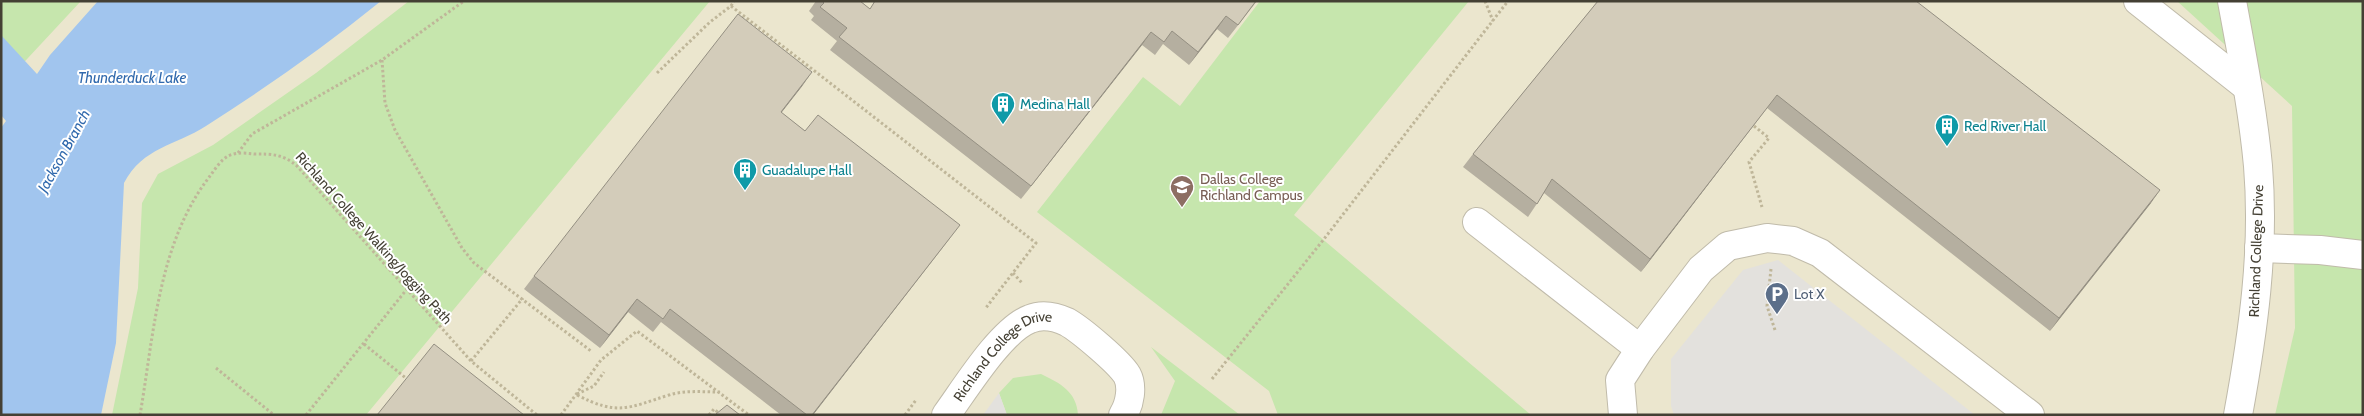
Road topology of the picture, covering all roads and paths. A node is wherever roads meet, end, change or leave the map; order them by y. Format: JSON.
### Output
{"nodes":[{"id":1,"x":464,"y":1,"type":"edge"},
{"id":2,"x":734,"y":1,"type":"edge"},
{"id":3,"x":1485,"y":1,"type":"edge"},
{"id":4,"x":1508,"y":1,"type":"edge"},
{"id":5,"x":2138,"y":1,"type":"edge"},
{"id":6,"x":2232,"y":1,"type":"edge"},
{"id":7,"x":731,"y":6,"type":"junction"},
{"id":8,"x":1493,"y":21,"type":"junction"},
{"id":9,"x":382,"y":60,"type":"junction"},
{"id":10,"x":657,"y":72,"type":"dead end"},
{"id":11,"x":2246,"y":87,"type":"junction"},
{"id":12,"x":1754,"y":126,"type":"edge"},
{"id":13,"x":238,"y":153,"type":"junction"},
{"id":14,"x":1763,"y":212,"type":"dead end"},
{"id":15,"x":1476,"y":222,"type":"dead end"},
{"id":16,"x":1036,"y":243,"type":"dead end"},
{"id":17,"x":2259,"y":248,"type":"junction"},
{"id":18,"x":2363,"y":255,"type":"edge"},
{"id":19,"x":1772,"y":261,"type":"dead end"},
{"id":20,"x":1013,"y":273,"type":"dead end"},
{"id":21,"x":1023,"y":284,"type":"dead end"},
{"id":22,"x":406,"y":289,"type":"junction"},
{"id":23,"x":523,"y":298,"type":"junction"},
{"id":24,"x":1775,"y":330,"type":"dead end"},
{"id":25,"x":364,"y":344,"type":"junction"},
{"id":26,"x":1640,"y":349,"type":"junction"},
{"id":27,"x":591,"y":351,"type":"dead end"},
{"id":28,"x":471,"y":361,"type":"junction"},
{"id":29,"x":216,"y":368,"type":"dead end"},
{"id":30,"x":604,"y":372,"type":"dead end"},
{"id":31,"x":407,"y":379,"type":"edge"},
{"id":32,"x":1212,"y":379,"type":"dead end"},
{"id":33,"x":720,"y":392,"type":"junction"},
{"id":34,"x":577,"y":394,"type":"junction"},
{"id":35,"x":140,"y":415,"type":"edge"},
{"id":36,"x":274,"y":415,"type":"edge"},
{"id":37,"x":306,"y":415,"type":"edge"},
{"id":38,"x":537,"y":415,"type":"edge"},
{"id":39,"x":561,"y":415,"type":"edge"},
{"id":40,"x":709,"y":415,"type":"edge"},
{"id":41,"x":721,"y":415,"type":"edge"},
{"id":42,"x":749,"y":415,"type":"edge"},
{"id":43,"x":946,"y":415,"type":"edge"},
{"id":44,"x":1123,"y":415,"type":"edge"},
{"id":45,"x":1623,"y":415,"type":"edge"},
{"id":46,"x":2030,"y":415,"type":"edge"},
{"id":47,"x":2238,"y":415,"type":"edge"}],
"edges":[{"from":1,"to":9,"type":"path"},
{"from":2,"to":7,"type":"path"},
{"from":3,"to":8,"type":"path"},
{"from":4,"to":8,"type":"path"},
{"from":5,"to":11,"type":"street"},
{"from":6,"to":11,"type":"street","name":"Richland College Drive"},
{"from":7,"to":10,"type":"path"},
{"from":7,"to":16,"type":"path"},
{"from":8,"to":32,"type":"path"},
{"from":9,"to":13,"type":"path"},
{"from":9,"to":23,"type":"path"},
{"from":11,"to":17,"type":"street","name":"Richland College Drive"},
{"from":12,"to":14,"type":"path"},
{"from":13,"to":22,"type":"path","name":"Richland College Walking/Jogging Path"},
{"from":13,"to":35,"type":"path"},
{"from":15,"to":26,"type":"street"},
{"from":17,"to":18,"type":"street"},
{"from":17,"to":47,"type":"street","name":"Richland College Drive"},
{"from":19,"to":24,"type":"path"},
{"from":20,"to":21,"type":"path"},
{"from":22,"to":25,"type":"path"},
{"from":22,"to":28,"type":"path","name":"Richland College Walking/Jogging Path"},
{"from":23,"to":27,"type":"path"},
{"from":23,"to":28,"type":"path"},
{"from":25,"to":31,"type":"path"},
{"from":25,"to":37,"type":"path"},
{"from":26,"to":45,"type":"street"},
{"from":26,"to":46,"type":"street"},
{"from":28,"to":38,"type":"path","name":"Richland College Walking/Jogging Path"},
{"from":29,"to":36,"type":"path"},
{"from":30,"to":34,"type":"path"},
{"from":33,"to":34,"type":"path"},
{"from":33,"to":34,"type":"path"},
{"from":33,"to":42,"type":"path"},
{"from":34,"to":39,"type":"path"},
{"from":40,"to":41,"type":"path"},
{"from":43,"to":44,"type":"street","name":"Richland College Drive"}]}
